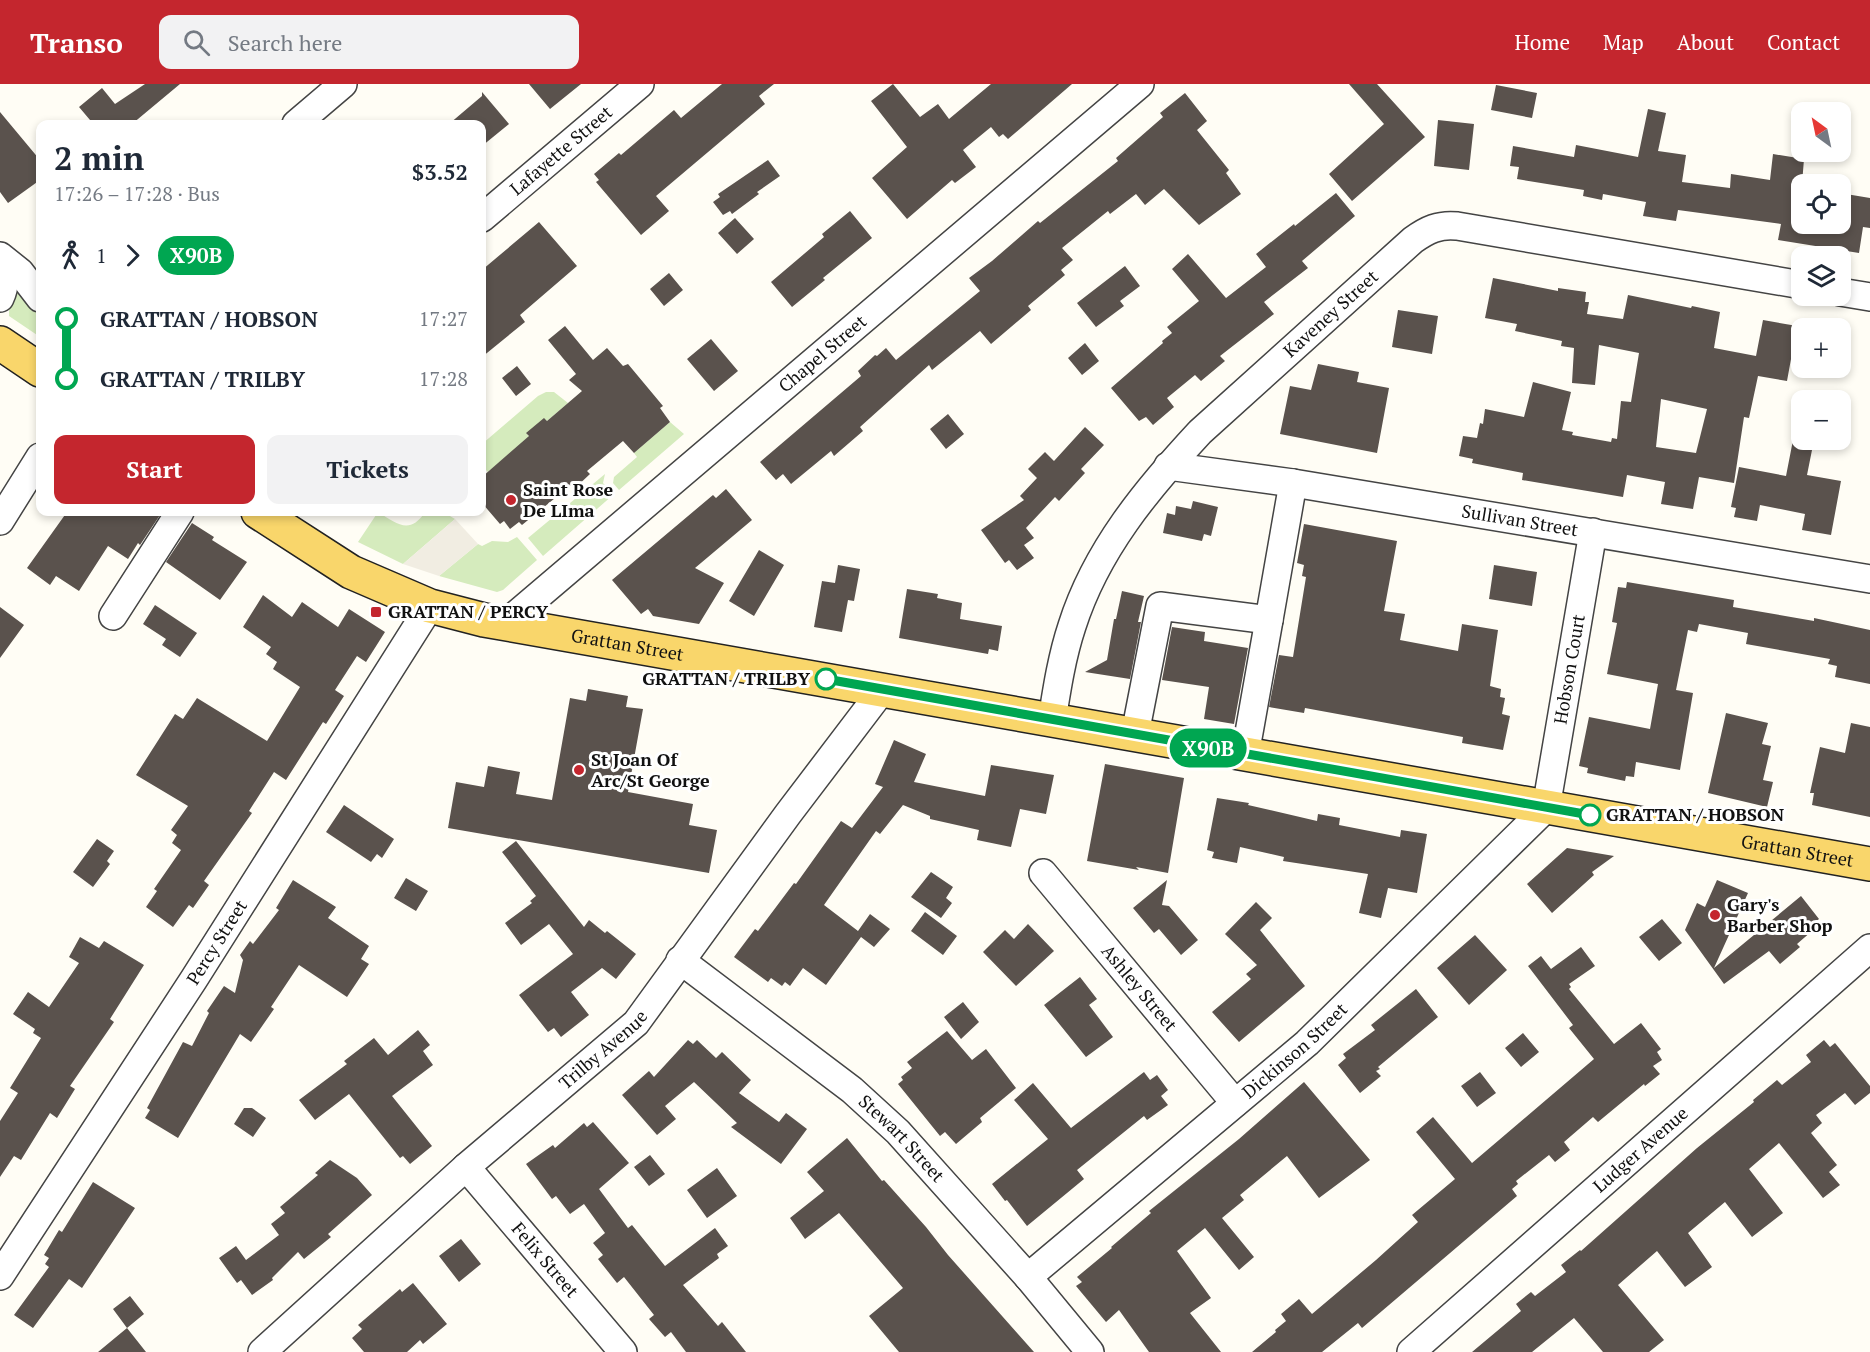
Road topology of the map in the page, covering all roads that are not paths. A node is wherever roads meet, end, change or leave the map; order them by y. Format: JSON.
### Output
{"nodes":[{"id":1,"x":343,"y":84,"type":"edge"},
{"id":2,"x":640,"y":84,"type":"edge"},
{"id":3,"x":1140,"y":84,"type":"edge"},
{"id":4,"x":301,"y":120,"type":"edge"},
{"id":5,"x":486,"y":215,"type":"edge"},
{"id":6,"x":0,"y":256,"type":"edge"},
{"id":7,"x":0,"y":263,"type":"edge"},
{"id":8,"x":1791,"y":283,"type":"edge"},
{"id":9,"x":36,"y":293,"type":"edge"},
{"id":10,"x":1851,"y":294,"type":"edge"},
{"id":11,"x":1870,"y":297,"type":"edge"},
{"id":12,"x":0,"y":298,"type":"edge"},
{"id":13,"x":0,"y":343,"type":"edge"},
{"id":14,"x":36,"y":367,"type":"edge"},
{"id":15,"x":36,"y":463,"type":"edge"},
{"id":16,"x":1168,"y":466,"type":"junction"},
{"id":17,"x":1293,"y":483,"type":"junction"},
{"id":18,"x":2,"y":514,"type":"edge"},
{"id":19,"x":177,"y":516,"type":"edge"},
{"id":20,"x":264,"y":516,"type":"edge"},
{"id":21,"x":1593,"y":532,"type":"junction"},
{"id":22,"x":1870,"y":579,"type":"edge"},
{"id":23,"x":430,"y":606,"type":"junction"},
{"id":24,"x":113,"y":616,"type":"dead end"},
{"id":25,"x":1269,"y":620,"type":"junction"},
{"id":26,"x":505,"y":624,"type":"junction"},
{"id":27,"x":883,"y":689,"type":"junction"},
{"id":28,"x":1052,"y":720,"type":"junction"},
{"id":29,"x":1135,"y":734,"type":"junction"},
{"id":30,"x":1245,"y":755,"type":"junction"},
{"id":31,"x":1546,"y":808,"type":"junction"},
{"id":32,"x":1870,"y":864,"type":"edge"},
{"id":33,"x":1043,"y":873,"type":"dead end"},
{"id":34,"x":1870,"y":948,"type":"edge"},
{"id":35,"x":681,"y":960,"type":"junction"},
{"id":36,"x":1235,"y":1104,"type":"junction"},
{"id":37,"x":466,"y":1167,"type":"junction"},
{"id":38,"x":0,"y":1276,"type":"edge"},
{"id":39,"x":1028,"y":1277,"type":"junction"},
{"id":40,"x":262,"y":1352,"type":"edge"},
{"id":41,"x":622,"y":1352,"type":"edge"},
{"id":42,"x":1090,"y":1352,"type":"edge"},
{"id":43,"x":1411,"y":1352,"type":"edge"}],
"edges":[{"from":1,"to":4,"type":"street"},
{"from":2,"to":5,"type":"street","name":"Lafayette Street"},
{"from":3,"to":26,"type":"street","name":"Chapel Street"},
{"from":6,"to":9,"type":"street"},
{"from":7,"to":12,"type":"street"},
{"from":8,"to":16,"type":"street","name":"Kaveney Street"},
{"from":10,"to":11,"type":"street"},
{"from":13,"to":14,"type":"main road"},
{"from":15,"to":18,"type":"street"},
{"from":16,"to":17,"type":"street","name":"Sullivan Street"},
{"from":16,"to":28,"type":"street","name":"Kaveney Street"},
{"from":17,"to":21,"type":"street","name":"Sullivan Street"},
{"from":17,"to":25,"type":"street"},
{"from":19,"to":24,"type":"street"},
{"from":20,"to":23,"type":"main road","name":"Grattan Street"},
{"from":21,"to":22,"type":"street","name":"Sullivan Street"},
{"from":21,"to":31,"type":"street","name":"Hobson Court"},
{"from":23,"to":26,"type":"main road","name":"Grattan Street"},
{"from":23,"to":38,"type":"street","name":"Percy Street"},
{"from":25,"to":29,"type":"street"},
{"from":25,"to":30,"type":"street"},
{"from":26,"to":27,"type":"main road","name":"Grattan Street"},
{"from":27,"to":28,"type":"main road","name":"Grattan Street"},
{"from":27,"to":35,"type":"street","name":"Trilby Avenue"},
{"from":28,"to":29,"type":"main road","name":"Grattan Street"},
{"from":29,"to":30,"type":"main road","name":"Grattan Street"},
{"from":30,"to":31,"type":"main road","name":"Grattan Street"},
{"from":31,"to":32,"type":"main road","name":"Grattan Street"},
{"from":31,"to":36,"type":"street","name":"Dickinson Street"},
{"from":33,"to":36,"type":"street","name":"Ashley Street"},
{"from":34,"to":43,"type":"street","name":"Ludger Avenue"},
{"from":35,"to":37,"type":"street","name":"Trilby Avenue"},
{"from":35,"to":39,"type":"street","name":"Stewart Street"},
{"from":36,"to":39,"type":"street","name":"Dickinson Street"},
{"from":37,"to":40,"type":"street","name":"Trilby Avenue"},
{"from":37,"to":41,"type":"street","name":"Felix Street"},
{"from":39,"to":42,"type":"street","name":"Stewart Street"}]}
